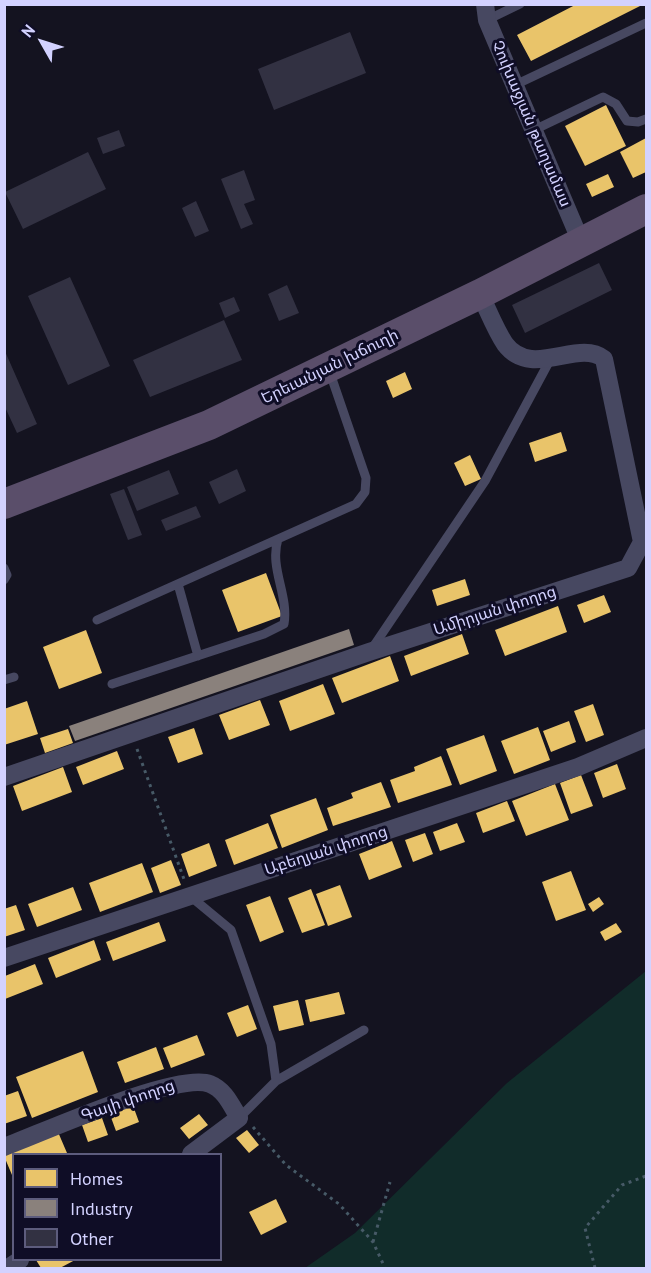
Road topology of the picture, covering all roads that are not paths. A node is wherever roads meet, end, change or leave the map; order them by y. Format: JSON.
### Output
{"nodes":[{"id":1,"x":520,"y":4,"type":"edge"},
{"id":2,"x":486,"y":12,"type":"edge"},
{"id":3,"x":646,"y":23,"type":"edge"},
{"id":4,"x":515,"y":85,"type":"junction"},
{"id":5,"x":646,"y":119,"type":"edge"},
{"id":6,"x":534,"y":130,"type":"junction"},
{"id":7,"x":646,"y":209,"type":"edge"},
{"id":8,"x":581,"y":242,"type":"junction"},
{"id":9,"x":480,"y":294,"type":"junction"},
{"id":10,"x":550,"y":360,"type":"junction"},
{"id":11,"x":328,"y":368,"type":"junction"},
{"id":12,"x":4,"y":504,"type":"edge"},
{"id":13,"x":278,"y":539,"type":"junction"},
{"id":14,"x":4,"y":568,"type":"edge"},
{"id":15,"x":4,"y":580,"type":"edge"},
{"id":16,"x":178,"y":584,"type":"junction"},
{"id":17,"x":97,"y":620,"type":"dead end"},
{"id":18,"x":369,"y":652,"type":"junction"},
{"id":19,"x":198,"y":656,"type":"junction"},
{"id":20,"x":112,"y":684,"type":"dead end"},
{"id":21,"x":646,"y":738,"type":"edge"},
{"id":22,"x":4,"y":777,"type":"edge"},
{"id":23,"x":190,"y":896,"type":"junction"},
{"id":24,"x":4,"y":958,"type":"edge"},
{"id":25,"x":364,"y":1030,"type":"dead end"},
{"id":26,"x":276,"y":1081,"type":"junction"},
{"id":27,"x":238,"y":1118,"type":"junction"},
{"id":28,"x":4,"y":1147,"type":"edge"},
{"id":29,"x":194,"y":1153,"type":"edge"}],
"edges":[{"from":1,"to":2,"type":"lane"},
{"from":2,"to":4,"type":"street","name":"Չուխաջյան թաղամաս"},
{"from":3,"to":4,"type":"lane"},
{"from":4,"to":6,"type":"street","name":"Չուխաջյան թաղամաս"},
{"from":5,"to":6,"type":"lane"},
{"from":6,"to":8,"type":"street","name":"Չուխաջյան թաղամաս"},
{"from":7,"to":8,"type":"highway","name":"Երեւանյան խճուղի"},
{"from":8,"to":9,"type":"highway","name":"Երեւանյան խճուղի"},
{"from":9,"to":10,"type":"street","name":"Ամիրյան փողոց"},
{"from":9,"to":11,"type":"highway","name":"Երեւանյան խճուղի"},
{"from":10,"to":18,"type":"lane"},
{"from":10,"to":18,"type":"street","name":"Ամիրյան փողոց"},
{"from":11,"to":12,"type":"highway","name":"Երեւանյան խճուղի"},
{"from":11,"to":13,"type":"lane"},
{"from":13,"to":16,"type":"lane"},
{"from":13,"to":19,"type":"lane"},
{"from":14,"to":15,"type":"lane"},
{"from":16,"to":17,"type":"lane"},
{"from":16,"to":19,"type":"lane"},
{"from":18,"to":22,"type":"street","name":"Ամիրյան փողոց"},
{"from":19,"to":20,"type":"lane"},
{"from":21,"to":23,"type":"street","name":"Աբեղյան փողոց"},
{"from":23,"to":24,"type":"street","name":"Աբեղյան փողոց"},
{"from":23,"to":26,"type":"lane"},
{"from":25,"to":26,"type":"lane"},
{"from":26,"to":27,"type":"lane"},
{"from":27,"to":28,"type":"street","name":"Գայի փողոց"},
{"from":27,"to":29,"type":"street"}]}
